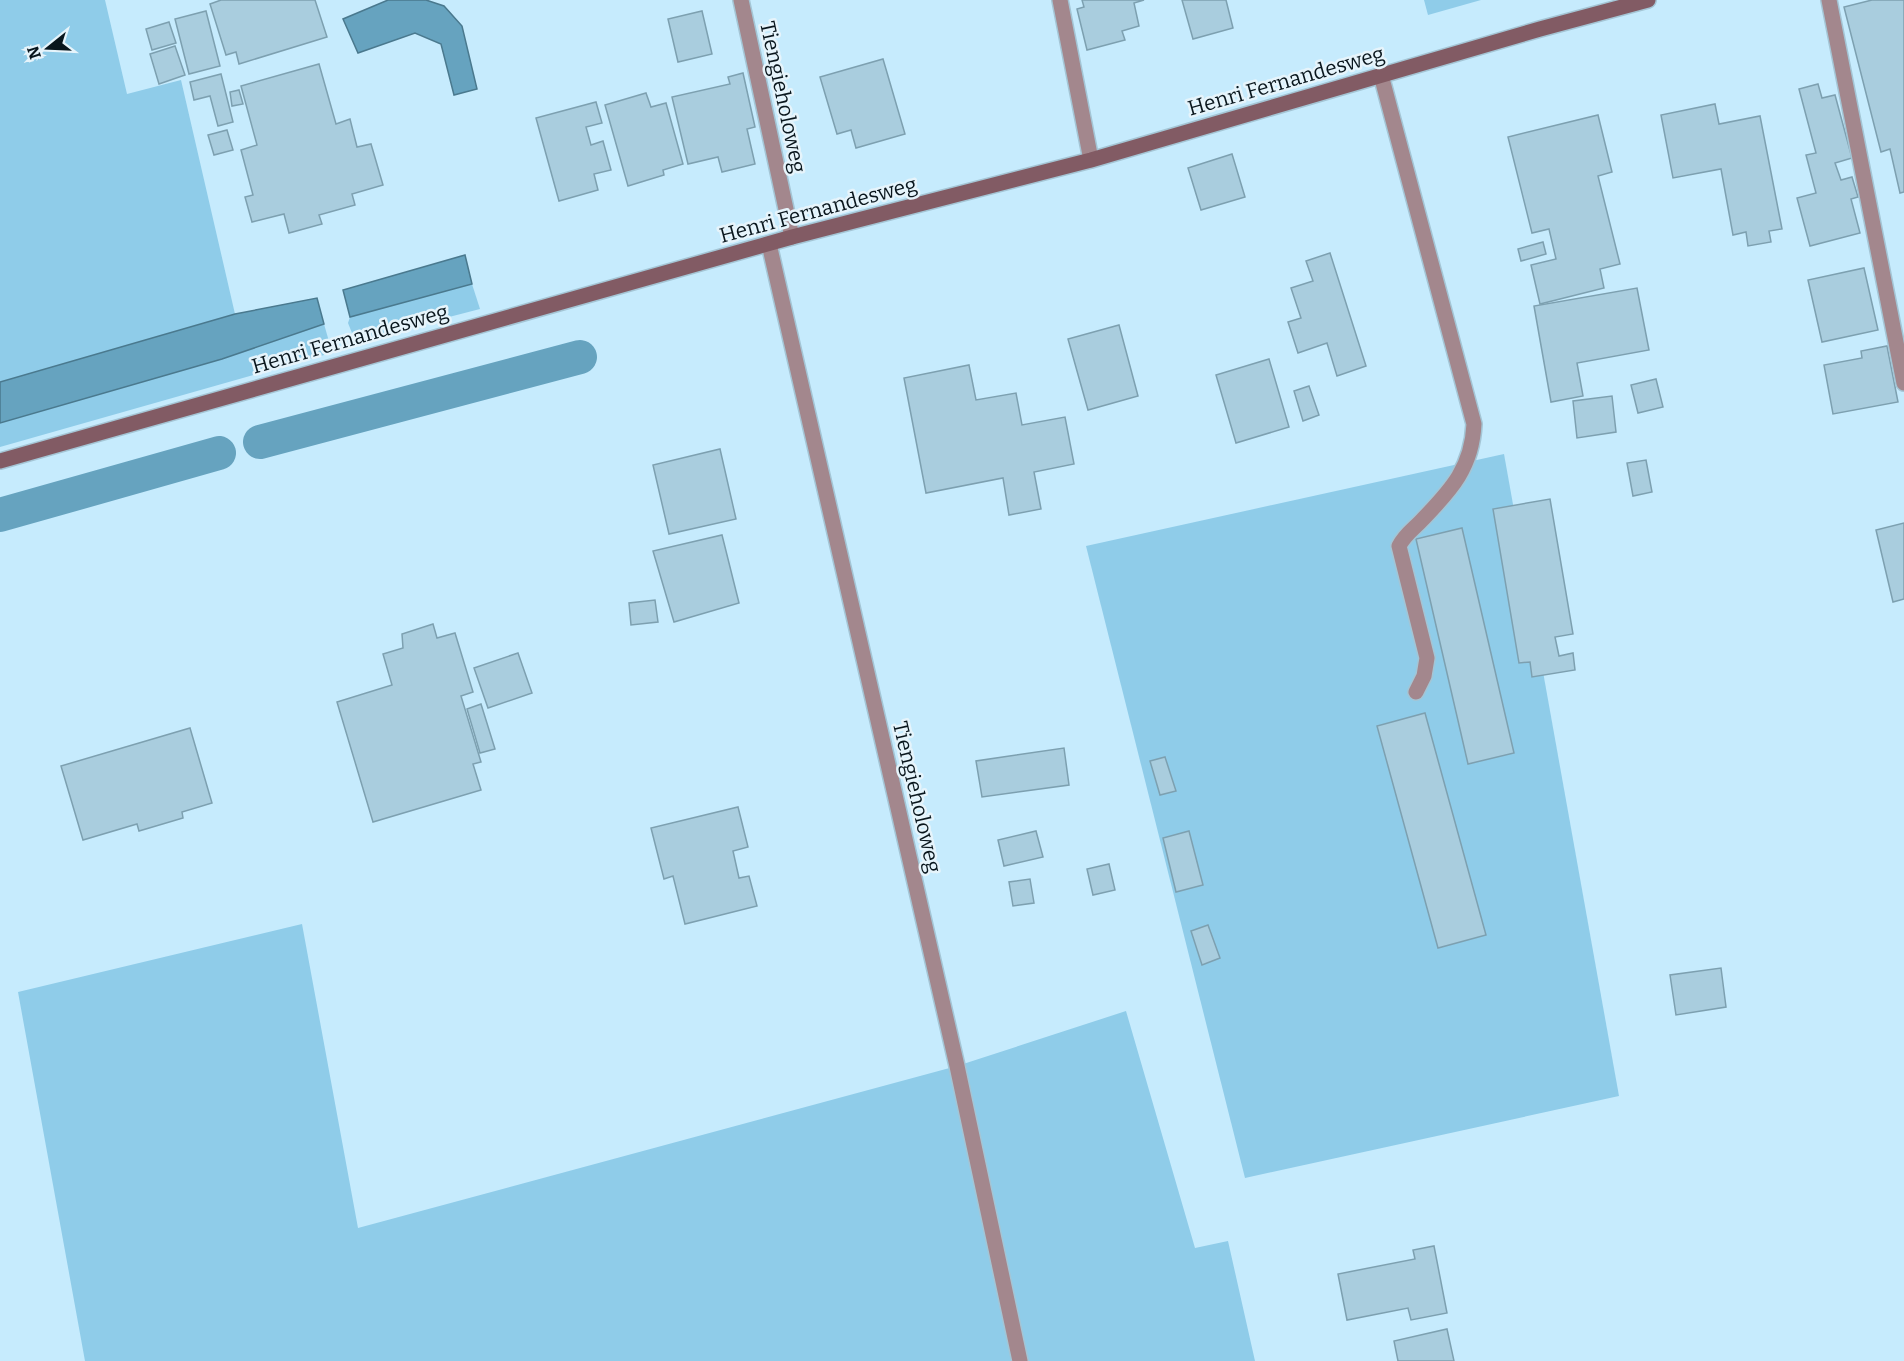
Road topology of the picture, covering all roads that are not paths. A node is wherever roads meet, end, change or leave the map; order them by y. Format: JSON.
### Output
{"nodes":[{"id":1,"x":741,"y":0,"type":"edge"},
{"id":2,"x":1060,"y":0,"type":"edge"},
{"id":3,"x":1648,"y":0,"type":"edge"},
{"id":4,"x":1829,"y":0,"type":"edge"},
{"id":5,"x":1380,"y":75,"type":"junction"},
{"id":6,"x":1091,"y":160,"type":"junction"},
{"id":7,"x":792,"y":237,"type":"junction"},
{"id":8,"x":769,"y":244,"type":"junction"},
{"id":9,"x":1904,"y":383,"type":"edge"},
{"id":10,"x":0,"y":461,"type":"edge"},
{"id":11,"x":1416,"y":692,"type":"dead end"},
{"id":12,"x":1020,"y":1361,"type":"edge"}],
"edges":[{"from":1,"to":7,"type":"street","name":"Tiengieholoweg"},
{"from":2,"to":6,"type":"street"},
{"from":3,"to":5,"type":"street","name":"Henri Fernandesweg"},
{"from":4,"to":9,"type":"street"},
{"from":5,"to":6,"type":"street","name":"Henri Fernandesweg"},
{"from":5,"to":11,"type":"street"},
{"from":6,"to":7,"type":"street","name":"Henri Fernandesweg"},
{"from":7,"to":8,"type":"street","name":"Henri Fernandesweg"},
{"from":8,"to":10,"type":"street","name":"Henri Fernandesweg"},
{"from":8,"to":12,"type":"street","name":"Tiengieholoweg"}]}
